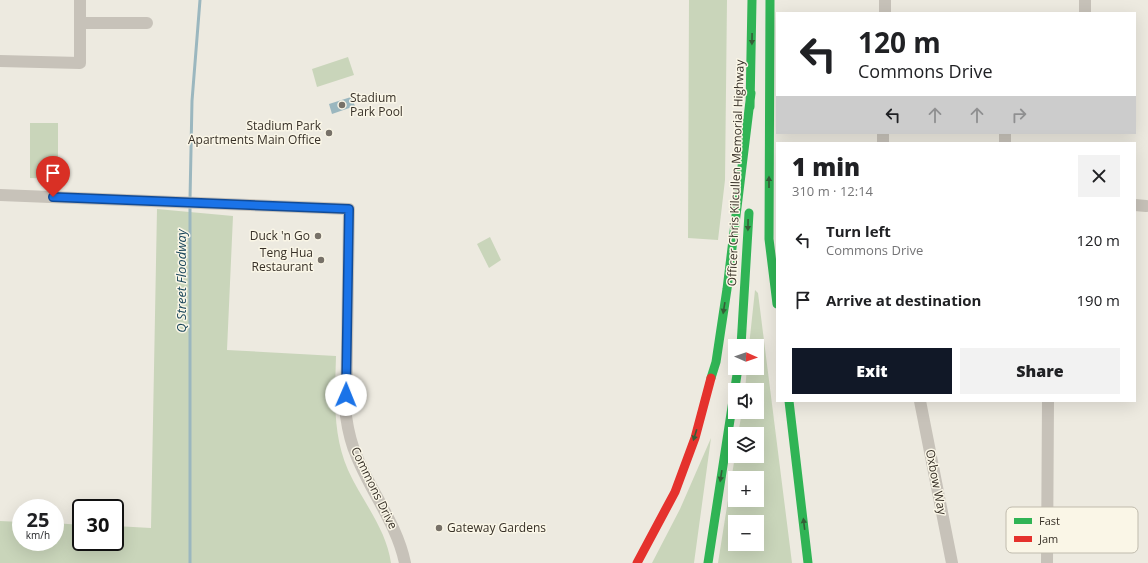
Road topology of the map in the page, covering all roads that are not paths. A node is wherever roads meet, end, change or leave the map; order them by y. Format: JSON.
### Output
{"nodes":[{"id":1,"x":80,"y":0,"type":"edge"},
{"id":2,"x":752,"y":0,"type":"edge"},
{"id":3,"x":770,"y":0,"type":"edge"},
{"id":4,"x":885,"y":0,"type":"edge"},
{"id":5,"x":1085,"y":0,"type":"edge"},
{"id":6,"x":885,"y":12,"type":"edge"},
{"id":7,"x":1085,"y":12,"type":"edge"},
{"id":8,"x":80,"y":23,"type":"junction"},
{"id":9,"x":147,"y":24,"type":"dead end"},
{"id":10,"x":0,"y":61,"type":"edge"},
{"id":11,"x":751,"y":93,"type":"junction"},
{"id":12,"x":749,"y":181,"type":"dead end"},
{"id":13,"x":0,"y":194,"type":"edge"},
{"id":14,"x":749,"y":205,"type":"dead end"},
{"id":15,"x":776,"y":296,"type":"edge"},
{"id":16,"x":741,"y":339,"type":"edge"},
{"id":17,"x":737,"y":375,"type":"edge"},
{"id":18,"x":789,"y":402,"type":"edge"},
{"id":19,"x":920,"y":402,"type":"edge"},
{"id":20,"x":1048,"y":402,"type":"edge"},
{"id":21,"x":1047,"y":507,"type":"edge"},
{"id":22,"x":1047,"y":553,"type":"edge"},
{"id":23,"x":405,"y":563,"type":"edge"},
{"id":24,"x":637,"y":563,"type":"edge"},
{"id":25,"x":708,"y":563,"type":"edge"},
{"id":26,"x":808,"y":563,"type":"edge"},
{"id":27,"x":952,"y":563,"type":"edge"},
{"id":28,"x":1047,"y":563,"type":"edge"}],
"edges":[{"from":1,"to":8,"type":"street"},
{"from":2,"to":11,"type":"highway","name":"Officer Chris Kilcullen Memorial Highway","one_way":true},
{"from":15,"to":3,"type":"highway","one_way":true},
{"from":4,"to":6,"type":"street"},
{"from":5,"to":7,"type":"street"},
{"from":8,"to":9,"type":"street"},
{"from":8,"to":10,"type":"street"},
{"from":11,"to":12,"type":"highway","name":"Officer Chris Kilcullen Memorial Highway"},
{"from":11,"to":24,"type":"highway","one_way":true},
{"from":13,"to":23,"type":"street","name":"Commons Drive"},
{"from":14,"to":16,"type":"highway","name":"Officer Chris Kilcullen Memorial Highway","one_way":true},
{"from":17,"to":25,"type":"highway","one_way":true},
{"from":26,"to":18,"type":"highway","one_way":true},
{"from":19,"to":27,"type":"street","name":"Oxbow Way"},
{"from":20,"to":21,"type":"street"},
{"from":22,"to":28,"type":"street"}]}
